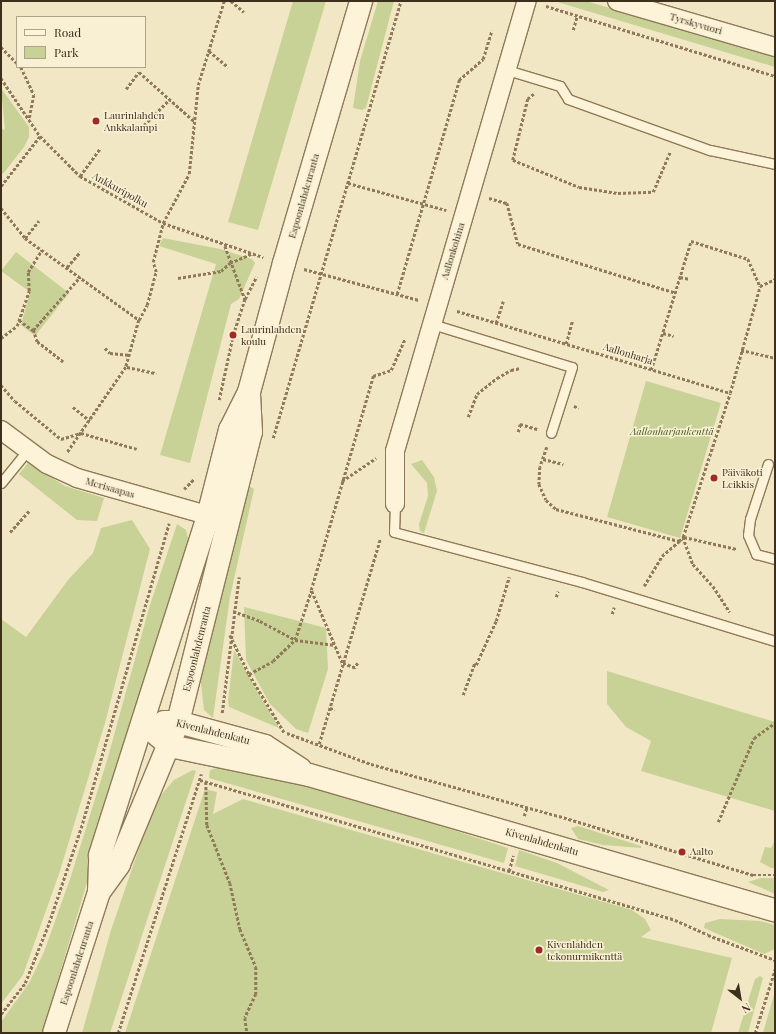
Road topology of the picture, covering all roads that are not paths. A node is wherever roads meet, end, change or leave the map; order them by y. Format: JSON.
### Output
{"nodes":[{"id":1,"x":361,"y":1,"type":"edge"},
{"id":2,"x":527,"y":1,"type":"edge"},
{"id":3,"x":617,"y":1,"type":"edge"},
{"id":4,"x":775,"y":47,"type":"edge"},
{"id":5,"x":506,"y":70,"type":"junction"},
{"id":6,"x":775,"y":164,"type":"edge"},
{"id":7,"x":432,"y":324,"type":"junction"},
{"id":8,"x":249,"y":392,"type":"junction"},
{"id":9,"x":1,"y":430,"type":"edge"},
{"id":10,"x":551,"y":433,"type":"road end"},
{"id":11,"x":27,"y":451,"type":"junction"},
{"id":12,"x":768,"y":464,"type":"dead end"},
{"id":13,"x":1,"y":482,"type":"edge"},
{"id":14,"x":394,"y":510,"type":"joint"},
{"id":15,"x":208,"y":516,"type":"junction"},
{"id":16,"x":230,"y":522,"type":"junction"},
{"id":17,"x":775,"y":559,"type":"edge"},
{"id":18,"x":775,"y":641,"type":"edge"},
{"id":19,"x":142,"y":722,"type":"junction"},
{"id":20,"x":178,"y":722,"type":"junction"},
{"id":21,"x":170,"y":746,"type":"junction"},
{"id":22,"x":309,"y":775,"type":"junction"},
{"id":23,"x":99,"y":892,"type":"junction"},
{"id":24,"x":775,"y":910,"type":"edge"},
{"id":25,"x":54,"y":1033,"type":"edge"}],
"edges":[{"from":1,"to":8,"type":"street","name":"Espoonlahdenranta"},
{"from":2,"to":5,"type":"street","name":"Aallonkohina"},
{"from":3,"to":4,"type":"street","name":"Tyrskyvuori"},
{"from":5,"to":6,"type":"lane"},
{"from":5,"to":7,"type":"street","name":"Aallonkohina"},
{"from":7,"to":10,"type":"lane"},
{"from":7,"to":14,"type":"street","name":"Aallonkohina"},
{"from":8,"to":15,"type":"street","name":"Espoonlahdenranta"},
{"from":8,"to":16,"type":"street","name":"Espoonlahdenranta"},
{"from":9,"to":11,"type":"street","name":"Merisaapas"},
{"from":11,"to":13,"type":"lane"},
{"from":11,"to":15,"type":"street","name":"Merisaapas"},
{"from":12,"to":17,"type":"lane"},
{"from":14,"to":18,"type":"lane"},
{"from":15,"to":16,"type":"street","name":"Merisaapas"},
{"from":15,"to":19,"type":"street","name":"Espoonlahdenranta"},
{"from":16,"to":20,"type":"street","name":"Espoonlahdenranta"},
{"from":19,"to":20,"type":"street","name":"Kivenlahdenkatu"},
{"from":19,"to":21,"type":"street","name":"Kivenlahdenkatu"},
{"from":19,"to":23,"type":"street","name":"Espoonlahdenranta"},
{"from":20,"to":21,"type":"street","name":"Espoonlahdenranta"},
{"from":20,"to":22,"type":"street","name":"Kivenlahdenkatu"},
{"from":21,"to":22,"type":"street","name":"Kivenlahdenkatu"},
{"from":21,"to":23,"type":"street","name":"Espoonlahdenranta"},
{"from":22,"to":24,"type":"street","name":"Kivenlahdenkatu"},
{"from":23,"to":25,"type":"street","name":"Espoonlahdenranta"}]}
